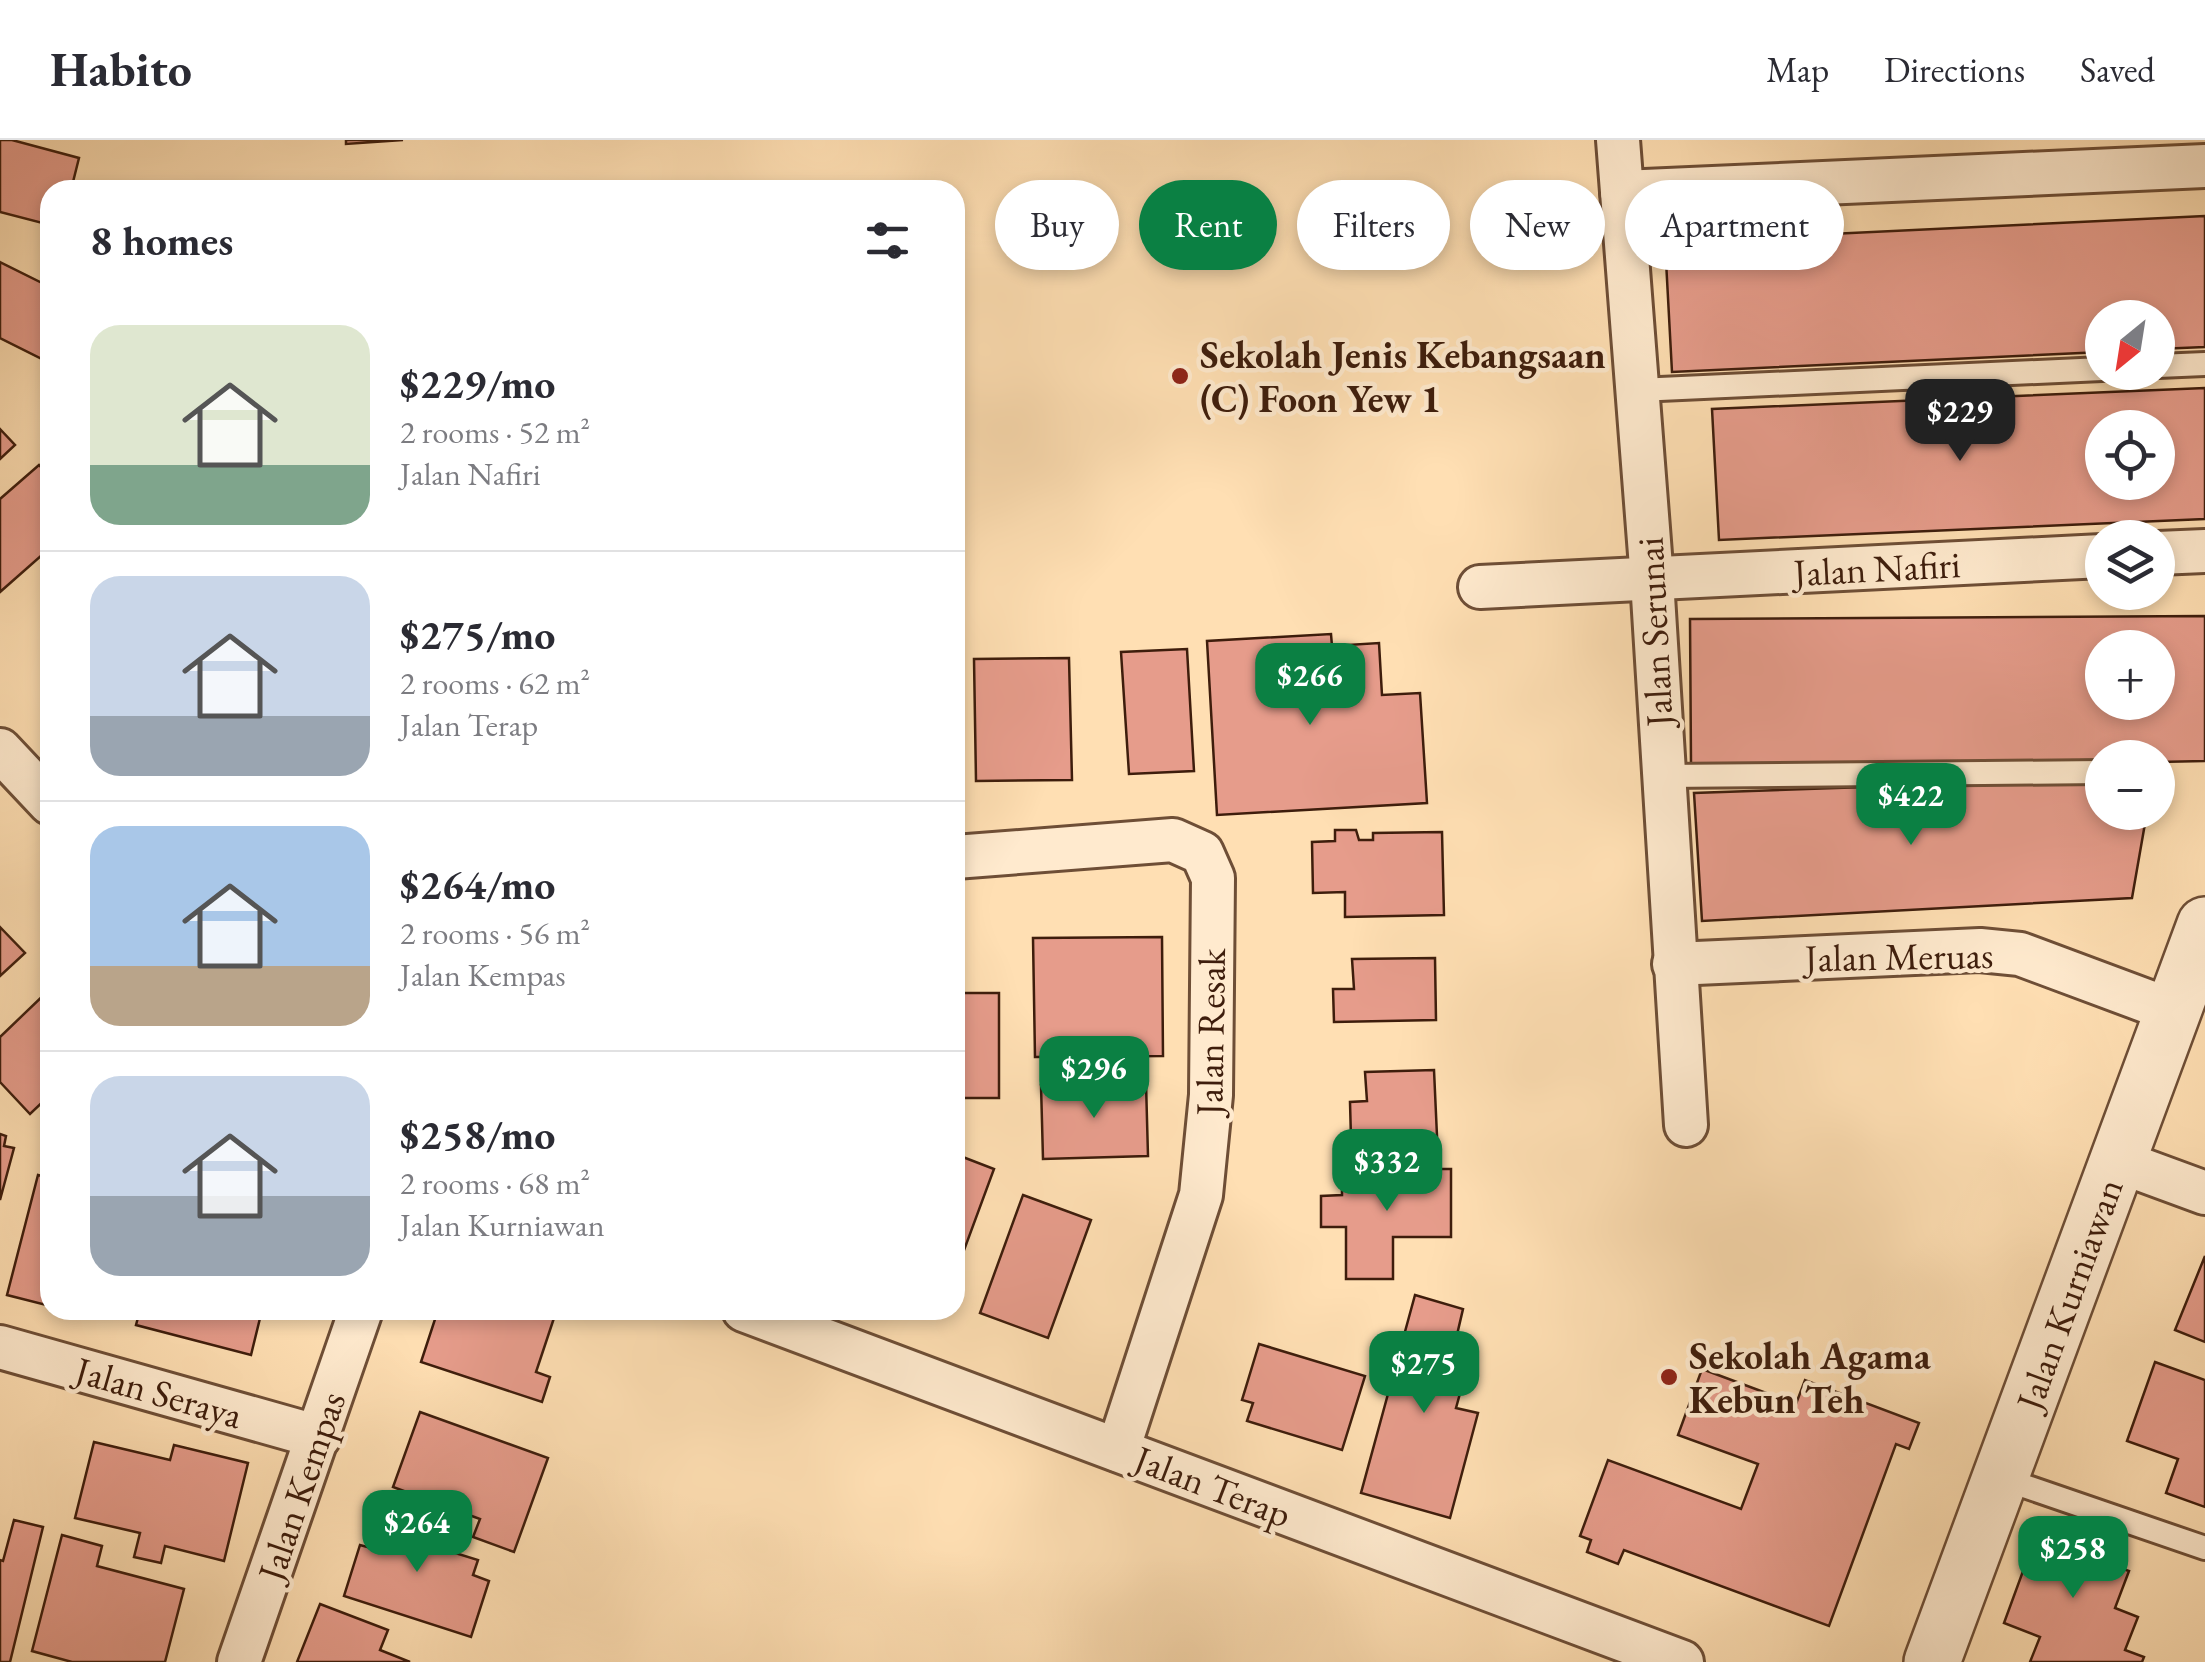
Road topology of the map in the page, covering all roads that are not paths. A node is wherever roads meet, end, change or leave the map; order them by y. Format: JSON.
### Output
{"nodes":[{"id":1,"x":1618,"y":140,"type":"edge"},
{"id":2,"x":2205,"y":166,"type":"edge"},
{"id":3,"x":1622,"y":192,"type":"junction"},
{"id":4,"x":2205,"y":364,"type":"edge"},
{"id":5,"x":2175,"y":365,"type":"edge"},
{"id":6,"x":2085,"y":370,"type":"edge"},
{"id":7,"x":1638,"y":390,"type":"junction"},
{"id":8,"x":2205,"y":551,"type":"edge"},
{"id":9,"x":2175,"y":552,"type":"edge"},
{"id":10,"x":2085,"y":557,"type":"edge"},
{"id":11,"x":1652,"y":580,"type":"junction"},
{"id":12,"x":1480,"y":588,"type":"dead end"},
{"id":13,"x":0,"y":750,"type":"edge"},
{"id":14,"x":2085,"y":772,"type":"edge"},
{"id":15,"x":1663,"y":776,"type":"junction"},
{"id":16,"x":40,"y":792,"type":"edge"},
{"id":17,"x":965,"y":855,"type":"edge"},
{"id":18,"x":2205,"y":925,"type":"edge"},
{"id":19,"x":1674,"y":964,"type":"junction"},
{"id":20,"x":2173,"y":1011,"type":"junction"},
{"id":21,"x":1686,"y":1125,"type":"dead end"},
{"id":22,"x":2118,"y":1162,"type":"junction"},
{"id":23,"x":2205,"y":1192,"type":"edge"},
{"id":24,"x":359,"y":1320,"type":"edge"},
{"id":25,"x":771,"y":1320,"type":"edge"},
{"id":26,"x":0,"y":1347,"type":"edge"},
{"id":27,"x":318,"y":1437,"type":"junction"},
{"id":28,"x":1118,"y":1450,"type":"junction"},
{"id":29,"x":2001,"y":1478,"type":"junction"},
{"id":30,"x":2205,"y":1548,"type":"edge"},
{"id":31,"x":239,"y":1662,"type":"edge"},
{"id":32,"x":1682,"y":1662,"type":"edge"},
{"id":33,"x":1932,"y":1662,"type":"edge"}],
"edges":[{"from":1,"to":3,"type":"street","name":"Jalan Serunai"},
{"from":2,"to":3,"type":"street"},
{"from":3,"to":7,"type":"street","name":"Jalan Serunai"},
{"from":4,"to":5,"type":"lane"},
{"from":6,"to":7,"type":"lane"},
{"from":7,"to":11,"type":"street","name":"Jalan Serunai"},
{"from":8,"to":9,"type":"street"},
{"from":10,"to":11,"type":"street","name":"Jalan Nafiri"},
{"from":11,"to":12,"type":"street","name":"Jalan Nafiri"},
{"from":11,"to":15,"type":"street","name":"Jalan Serunai"},
{"from":13,"to":16,"type":"street"},
{"from":14,"to":15,"type":"lane"},
{"from":15,"to":19,"type":"street","name":"Jalan Serunai"},
{"from":17,"to":28,"type":"street","name":"Jalan Resak"},
{"from":18,"to":20,"type":"street","name":"Jalan Kurniawan"},
{"from":19,"to":20,"type":"street","name":"Jalan Meruas"},
{"from":19,"to":21,"type":"street","name":"Jalan Serunai"},
{"from":20,"to":22,"type":"street","name":"Jalan Kurniawan"},
{"from":22,"to":23,"type":"street"},
{"from":22,"to":29,"type":"street","name":"Jalan Kurniawan"},
{"from":24,"to":27,"type":"street","name":"Jalan Kempas"},
{"from":25,"to":28,"type":"street","name":"Jalan Terap"},
{"from":26,"to":27,"type":"street","name":"Jalan Seraya"},
{"from":27,"to":31,"type":"street","name":"Jalan Kempas"},
{"from":28,"to":32,"type":"street","name":"Jalan Terap"},
{"from":29,"to":30,"type":"lane"},
{"from":29,"to":33,"type":"street","name":"Jalan Kurniawan"}]}
